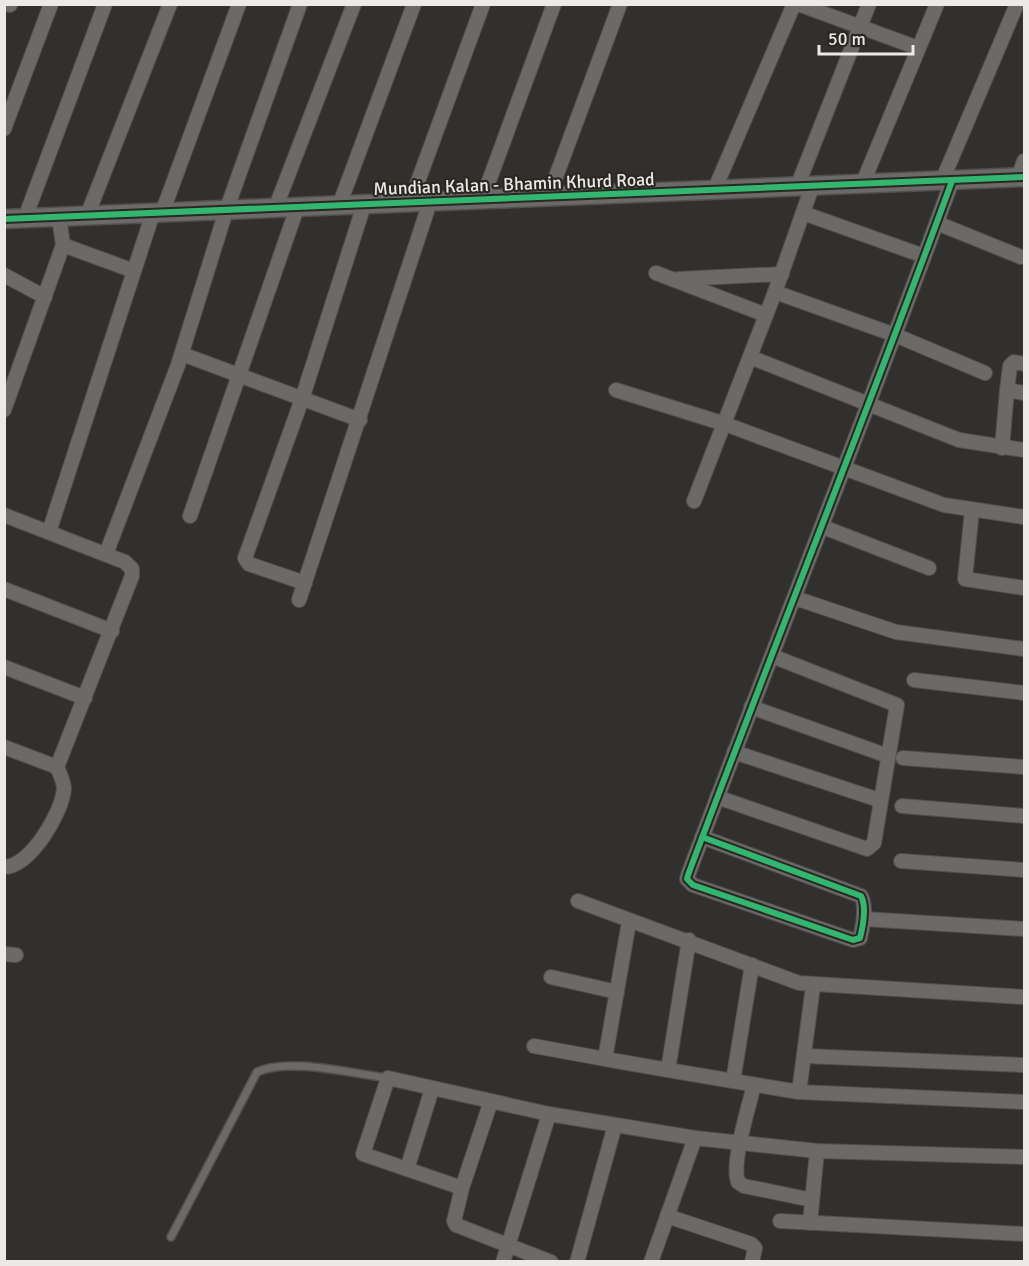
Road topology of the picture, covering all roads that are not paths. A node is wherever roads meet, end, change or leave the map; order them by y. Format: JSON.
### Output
{"nodes":[{"id":1,"x":51,"y":4,"type":"edge"},
{"id":2,"x":105,"y":4,"type":"edge"},
{"id":3,"x":170,"y":4,"type":"edge"},
{"id":4,"x":239,"y":4,"type":"edge"},
{"id":5,"x":300,"y":4,"type":"edge"},
{"id":6,"x":354,"y":4,"type":"edge"},
{"id":7,"x":414,"y":4,"type":"edge"},
{"id":8,"x":483,"y":4,"type":"edge"},
{"id":9,"x":554,"y":4,"type":"edge"},
{"id":10,"x":620,"y":4,"type":"edge"},
{"id":11,"x":794,"y":4,"type":"edge"},
{"id":12,"x":798,"y":4,"type":"edge"},
{"id":13,"x":869,"y":4,"type":"edge"},
{"id":14,"x":937,"y":4,"type":"edge"},
{"id":15,"x":1017,"y":4,"type":"edge"},
{"id":16,"x":860,"y":27,"type":"junction"},
{"id":17,"x":918,"y":48,"type":"junction"},
{"id":18,"x":4,"y":129,"type":"edge"},
{"id":19,"x":1022,"y":172,"type":"edge"},
{"id":20,"x":947,"y":181,"type":"junction"},
{"id":21,"x":862,"y":185,"type":"junction"},
{"id":22,"x":805,"y":187,"type":"junction"},
{"id":23,"x":714,"y":191,"type":"junction"},
{"id":24,"x":548,"y":198,"type":"junction"},
{"id":25,"x":482,"y":200,"type":"junction"},
{"id":26,"x":430,"y":202,"type":"junction"},
{"id":27,"x":410,"y":203,"type":"junction"},
{"id":28,"x":364,"y":205,"type":"junction"},
{"id":29,"x":339,"y":206,"type":"junction"},
{"id":30,"x":297,"y":208,"type":"junction"},
{"id":31,"x":275,"y":209,"type":"junction"},
{"id":32,"x":226,"y":211,"type":"junction"},
{"id":33,"x":157,"y":213,"type":"junction"},
{"id":34,"x":803,"y":213,"type":"junction"},
{"id":35,"x":87,"y":216,"type":"junction"},
{"id":36,"x":59,"y":217,"type":"junction"},
{"id":37,"x":25,"y":218,"type":"junction"},
{"id":38,"x":4,"y":219,"type":"edge"},
{"id":39,"x":937,"y":223,"type":"junction"},
{"id":40,"x":63,"y":245,"type":"junction"},
{"id":41,"x":924,"y":256,"type":"junction"},
{"id":42,"x":1021,"y":257,"type":"dead end"},
{"id":43,"x":134,"y":270,"type":"junction"},
{"id":44,"x":656,"y":273,"type":"dead end"},
{"id":45,"x":782,"y":274,"type":"junction"},
{"id":46,"x":4,"y":275,"type":"edge"},
{"id":47,"x":673,"y":279,"type":"junction"},
{"id":48,"x":775,"y":292,"type":"junction"},
{"id":49,"x":45,"y":297,"type":"junction"},
{"id":50,"x":766,"y":315,"type":"junction"},
{"id":51,"x":896,"y":335,"type":"junction"},
{"id":52,"x":182,"y":354,"type":"junction"},
{"id":53,"x":750,"y":357,"type":"junction"},
{"id":54,"x":1024,"y":364,"type":"edge"},
{"id":55,"x":985,"y":373,"type":"dead end"},
{"id":56,"x":240,"y":377,"type":"junction"},
{"id":57,"x":616,"y":390,"type":"dead end"},
{"id":58,"x":1007,"y":390,"type":"junction"},
{"id":59,"x":1024,"y":393,"type":"edge"},
{"id":60,"x":302,"y":399,"type":"junction"},
{"id":61,"x":869,"y":406,"type":"junction"},
{"id":62,"x":4,"y":410,"type":"edge"},
{"id":63,"x":360,"y":420,"type":"junction"},
{"id":64,"x":725,"y":424,"type":"junction"},
{"id":65,"x":1002,"y":447,"type":"junction"},
{"id":66,"x":1024,"y":450,"type":"edge"},
{"id":67,"x":846,"y":468,"type":"junction"},
{"id":68,"x":694,"y":501,"type":"dead end"},
{"id":69,"x":972,"y":510,"type":"junction"},
{"id":70,"x":4,"y":515,"type":"edge"},
{"id":71,"x":190,"y":516,"type":"dead end"},
{"id":72,"x":1024,"y":517,"type":"edge"},
{"id":73,"x":823,"y":527,"type":"junction"},
{"id":74,"x":49,"y":532,"type":"junction"},
{"id":75,"x":106,"y":554,"type":"junction"},
{"id":76,"x":929,"y":568,"type":"dead end"},
{"id":77,"x":305,"y":583,"type":"junction"},
{"id":78,"x":1024,"y":588,"type":"edge"},
{"id":79,"x":4,"y":589,"type":"edge"},
{"id":80,"x":795,"y":598,"type":"junction"},
{"id":81,"x":299,"y":600,"type":"dead end"},
{"id":82,"x":112,"y":631,"type":"junction"},
{"id":83,"x":1024,"y":649,"type":"edge"},
{"id":84,"x":772,"y":656,"type":"junction"},
{"id":85,"x":4,"y":667,"type":"edge"},
{"id":86,"x":914,"y":680,"type":"dead end"},
{"id":87,"x":1024,"y":693,"type":"edge"},
{"id":88,"x":85,"y":698,"type":"junction"},
{"id":89,"x":751,"y":707,"type":"junction"},
{"id":90,"x":5,"y":748,"type":"edge"},
{"id":91,"x":734,"y":752,"type":"junction"},
{"id":92,"x":888,"y":756,"type":"junction"},
{"id":93,"x":903,"y":758,"type":"dead end"},
{"id":94,"x":57,"y":767,"type":"junction"},
{"id":95,"x":1024,"y":767,"type":"edge"},
{"id":96,"x":717,"y":797,"type":"junction"},
{"id":97,"x":879,"y":800,"type":"junction"},
{"id":98,"x":902,"y":806,"type":"dead end"},
{"id":99,"x":1024,"y":816,"type":"edge"},
{"id":100,"x":702,"y":837,"type":"junction"},
{"id":101,"x":901,"y":861,"type":"dead end"},
{"id":102,"x":4,"y":867,"type":"edge"},
{"id":103,"x":1024,"y":870,"type":"edge"},
{"id":104,"x":578,"y":901,"type":"dead end"},
{"id":105,"x":864,"y":919,"type":"junction"},
{"id":106,"x":629,"y":922,"type":"junction"},
{"id":107,"x":1024,"y":929,"type":"edge"},
{"id":108,"x":689,"y":940,"type":"junction"},
{"id":109,"x":752,"y":965,"type":"junction"},
{"id":110,"x":551,"y":977,"type":"dead end"},
{"id":111,"x":813,"y":986,"type":"junction"},
{"id":112,"x":617,"y":992,"type":"junction"},
{"id":113,"x":1024,"y":997,"type":"edge"},
{"id":114,"x":534,"y":1046,"type":"dead end"},
{"id":115,"x":805,"y":1056,"type":"junction"},
{"id":116,"x":606,"y":1059,"type":"junction"},
{"id":117,"x":1024,"y":1065,"type":"edge"},
{"id":118,"x":668,"y":1070,"type":"junction"},
{"id":119,"x":388,"y":1078,"type":"junction"},
{"id":120,"x":733,"y":1081,"type":"junction"},
{"id":121,"x":754,"y":1084,"type":"junction"},
{"id":122,"x":432,"y":1089,"type":"junction"},
{"id":123,"x":799,"y":1092,"type":"junction"},
{"id":124,"x":491,"y":1101,"type":"junction"},
{"id":125,"x":1024,"y":1102,"type":"edge"},
{"id":126,"x":549,"y":1114,"type":"junction"},
{"id":127,"x":615,"y":1125,"type":"junction"},
{"id":128,"x":695,"y":1138,"type":"junction"},
{"id":129,"x":741,"y":1142,"type":"junction"},
{"id":130,"x":817,"y":1151,"type":"junction"},
{"id":131,"x":1024,"y":1157,"type":"edge"},
{"id":132,"x":407,"y":1169,"type":"junction"},
{"id":133,"x":462,"y":1188,"type":"junction"},
{"id":134,"x":812,"y":1200,"type":"junction"},
{"id":135,"x":667,"y":1216,"type":"junction"},
{"id":136,"x":780,"y":1221,"type":"dead end"},
{"id":137,"x":810,"y":1223,"type":"junction"},
{"id":138,"x":1024,"y":1234,"type":"edge"},
{"id":139,"x":171,"y":1237,"type":"dead end"},
{"id":140,"x":510,"y":1245,"type":"junction"},
{"id":141,"x":503,"y":1262,"type":"edge"},
{"id":142,"x":551,"y":1262,"type":"edge"},
{"id":143,"x":577,"y":1262,"type":"edge"},
{"id":144,"x":651,"y":1262,"type":"edge"},
{"id":145,"x":752,"y":1262,"type":"edge"}],
"edges":[{"from":1,"to":18,"type":"street"},
{"from":2,"to":37,"type":"street"},
{"from":3,"to":35,"type":"street"},
{"from":4,"to":33,"type":"street"},
{"from":5,"to":32,"type":"street"},
{"from":6,"to":31,"type":"street"},
{"from":7,"to":29,"type":"street"},
{"from":8,"to":27,"type":"street"},
{"from":9,"to":25,"type":"street"},
{"from":10,"to":24,"type":"street"},
{"from":11,"to":23,"type":"street"},
{"from":12,"to":16,"type":"street"},
{"from":13,"to":16,"type":"street"},
{"from":14,"to":17,"type":"street"},
{"from":15,"to":20,"type":"street"},
{"from":16,"to":17,"type":"street"},
{"from":16,"to":22,"type":"street"},
{"from":17,"to":21,"type":"street"},
{"from":19,"to":20,"type":"street","name":"Mundian Kalan - Bhamin Khurd Road"},
{"from":20,"to":21,"type":"street","name":"Mundian Kalan - Bhamin Khurd Road"},
{"from":20,"to":39,"type":"street"},
{"from":21,"to":22,"type":"street","name":"Mundian Kalan - Bhamin Khurd Road"},
{"from":22,"to":23,"type":"street","name":"Mundian Kalan - Bhamin Khurd Road"},
{"from":22,"to":34,"type":"street"},
{"from":23,"to":24,"type":"street","name":"Mundian Kalan - Bhamin Khurd Road"},
{"from":24,"to":25,"type":"street","name":"Mundian Kalan - Bhamin Khurd Road"},
{"from":25,"to":26,"type":"street","name":"Mundian Kalan - Bhamin Khurd Road"},
{"from":26,"to":27,"type":"street","name":"Mundian Kalan - Bhamin Khurd Road"},
{"from":26,"to":63,"type":"street"},
{"from":27,"to":28,"type":"street","name":"Mundian Kalan - Bhamin Khurd Road"},
{"from":28,"to":29,"type":"street","name":"Mundian Kalan - Bhamin Khurd Road"},
{"from":28,"to":60,"type":"street"},
{"from":29,"to":30,"type":"street","name":"Mundian Kalan - Bhamin Khurd Road"},
{"from":30,"to":31,"type":"street","name":"Mundian Kalan - Bhamin Khurd Road"},
{"from":30,"to":56,"type":"street"},
{"from":31,"to":32,"type":"street","name":"Mundian Kalan - Bhamin Khurd Road"},
{"from":32,"to":33,"type":"street","name":"Mundian Kalan - Bhamin Khurd Road"},
{"from":32,"to":52,"type":"street"},
{"from":33,"to":35,"type":"street","name":"Mundian Kalan - Bhamin Khurd Road"},
{"from":33,"to":43,"type":"street"},
{"from":34,"to":41,"type":"street"},
{"from":34,"to":45,"type":"street"},
{"from":35,"to":36,"type":"street","name":"Mundian Kalan - Bhamin Khurd Road"},
{"from":36,"to":37,"type":"street","name":"Mundian Kalan - Bhamin Khurd Road"},
{"from":36,"to":40,"type":"street"},
{"from":37,"to":38,"type":"street","name":"Mundian Kalan - Bhamin Khurd Road"},
{"from":39,"to":41,"type":"street"},
{"from":39,"to":42,"type":"street"},
{"from":40,"to":43,"type":"street"},
{"from":40,"to":49,"type":"street"},
{"from":41,"to":51,"type":"street"},
{"from":43,"to":74,"type":"street"},
{"from":44,"to":47,"type":"street"},
{"from":45,"to":47,"type":"street"},
{"from":45,"to":48,"type":"street"},
{"from":46,"to":49,"type":"street"},
{"from":47,"to":50,"type":"street"},
{"from":48,"to":50,"type":"street"},
{"from":48,"to":51,"type":"street"},
{"from":49,"to":62,"type":"street"},
{"from":50,"to":53,"type":"street"},
{"from":51,"to":55,"type":"street"},
{"from":51,"to":61,"type":"street"},
{"from":52,"to":56,"type":"street"},
{"from":52,"to":75,"type":"street"},
{"from":53,"to":61,"type":"street"},
{"from":53,"to":64,"type":"street"},
{"from":54,"to":58,"type":"street"},
{"from":56,"to":60,"type":"street"},
{"from":56,"to":71,"type":"street"},
{"from":57,"to":64,"type":"street"},
{"from":58,"to":59,"type":"street"},
{"from":58,"to":65,"type":"street"},
{"from":60,"to":63,"type":"street"},
{"from":60,"to":77,"type":"street"},
{"from":61,"to":65,"type":"street"},
{"from":61,"to":67,"type":"street"},
{"from":63,"to":77,"type":"street"},
{"from":64,"to":67,"type":"street"},
{"from":64,"to":68,"type":"street"},
{"from":65,"to":66,"type":"street"},
{"from":67,"to":69,"type":"street"},
{"from":67,"to":73,"type":"street"},
{"from":69,"to":72,"type":"street"},
{"from":69,"to":78,"type":"street"},
{"from":70,"to":74,"type":"street"},
{"from":73,"to":76,"type":"street"},
{"from":73,"to":80,"type":"street"},
{"from":74,"to":75,"type":"street"},
{"from":75,"to":82,"type":"street"},
{"from":77,"to":81,"type":"street"},
{"from":79,"to":82,"type":"street"},
{"from":80,"to":83,"type":"street"},
{"from":80,"to":84,"type":"street"},
{"from":82,"to":88,"type":"street"},
{"from":84,"to":89,"type":"street"},
{"from":84,"to":92,"type":"street"},
{"from":85,"to":88,"type":"street"},
{"from":86,"to":87,"type":"street"},
{"from":88,"to":94,"type":"street"},
{"from":89,"to":91,"type":"street"},
{"from":89,"to":92,"type":"street"},
{"from":90,"to":94,"type":"street"},
{"from":91,"to":96,"type":"street"},
{"from":91,"to":97,"type":"street"},
{"from":92,"to":97,"type":"street"},
{"from":93,"to":95,"type":"street"},
{"from":94,"to":102,"type":"street"},
{"from":96,"to":97,"type":"street"},
{"from":96,"to":100,"type":"street"},
{"from":98,"to":99,"type":"street"},
{"from":100,"to":105,"type":"street"},
{"from":100,"to":105,"type":"street"},
{"from":101,"to":103,"type":"street"},
{"from":104,"to":106,"type":"street"},
{"from":105,"to":107,"type":"street"},
{"from":106,"to":108,"type":"street"},
{"from":106,"to":112,"type":"street"},
{"from":108,"to":109,"type":"street"},
{"from":108,"to":118,"type":"street"},
{"from":109,"to":111,"type":"street"},
{"from":109,"to":120,"type":"street"},
{"from":110,"to":112,"type":"street"},
{"from":111,"to":113,"type":"street"},
{"from":111,"to":115,"type":"street"},
{"from":112,"to":116,"type":"street"},
{"from":114,"to":116,"type":"street"},
{"from":115,"to":117,"type":"street"},
{"from":115,"to":123,"type":"street"},
{"from":116,"to":118,"type":"street"},
{"from":118,"to":120,"type":"street"},
{"from":119,"to":122,"type":"street"},
{"from":119,"to":132,"type":"street"},
{"from":119,"to":139,"type":"lane"},
{"from":120,"to":121,"type":"street"},
{"from":121,"to":123,"type":"street"},
{"from":121,"to":129,"type":"street"},
{"from":122,"to":124,"type":"street"},
{"from":122,"to":132,"type":"street"},
{"from":123,"to":125,"type":"street"},
{"from":124,"to":126,"type":"street"},
{"from":124,"to":133,"type":"street"},
{"from":126,"to":127,"type":"street"},
{"from":126,"to":140,"type":"street"},
{"from":127,"to":128,"type":"street"},
{"from":127,"to":143,"type":"street"},
{"from":128,"to":129,"type":"street"},
{"from":128,"to":135,"type":"street"},
{"from":129,"to":130,"type":"street"},
{"from":129,"to":134,"type":"street"},
{"from":130,"to":131,"type":"street"},
{"from":130,"to":134,"type":"street"},
{"from":132,"to":133,"type":"street"},
{"from":133,"to":140,"type":"street"},
{"from":134,"to":137,"type":"street"},
{"from":135,"to":144,"type":"street"},
{"from":135,"to":145,"type":"street"},
{"from":136,"to":137,"type":"street"},
{"from":137,"to":138,"type":"street"},
{"from":140,"to":141,"type":"street"},
{"from":140,"to":142,"type":"street"}]}
